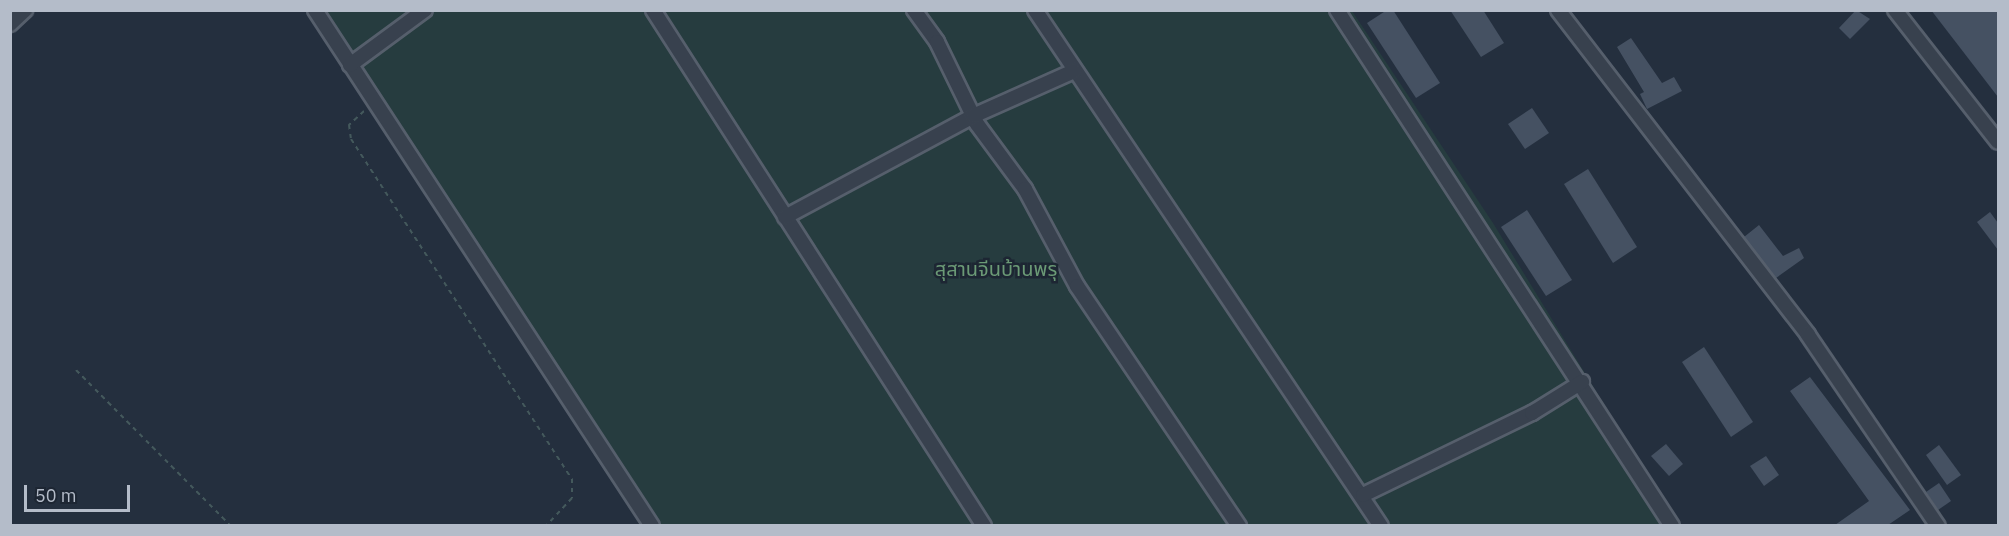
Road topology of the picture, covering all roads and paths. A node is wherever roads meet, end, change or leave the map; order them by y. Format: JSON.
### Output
{"nodes":[{"id":1,"x":25,"y":10,"type":"edge"},
{"id":2,"x":315,"y":10,"type":"edge"},
{"id":3,"x":425,"y":10,"type":"edge"},
{"id":4,"x":653,"y":10,"type":"edge"},
{"id":5,"x":914,"y":10,"type":"edge"},
{"id":6,"x":1035,"y":10,"type":"edge"},
{"id":7,"x":1337,"y":10,"type":"edge"},
{"id":8,"x":1558,"y":10,"type":"edge"},
{"id":9,"x":1895,"y":10,"type":"edge"},
{"id":10,"x":10,"y":24,"type":"edge"},
{"id":11,"x":350,"y":65,"type":"junction"},
{"id":12,"x":1074,"y":71,"type":"junction"},
{"id":13,"x":373,"y":103,"type":"junction"},
{"id":14,"x":973,"y":116,"type":"junction"},
{"id":15,"x":1998,"y":142,"type":"edge"},
{"id":16,"x":785,"y":217,"type":"junction"},
{"id":17,"x":76,"y":370,"type":"dead end"},
{"id":18,"x":1582,"y":382,"type":"junction"},
{"id":19,"x":1363,"y":495,"type":"junction"},
{"id":20,"x":231,"y":525,"type":"edge"},
{"id":21,"x":546,"y":525,"type":"edge"},
{"id":22,"x":652,"y":525,"type":"edge"},
{"id":23,"x":984,"y":525,"type":"edge"},
{"id":24,"x":1239,"y":525,"type":"edge"},
{"id":25,"x":1381,"y":525,"type":"edge"},
{"id":26,"x":1672,"y":525,"type":"edge"},
{"id":27,"x":1938,"y":525,"type":"edge"}],
"edges":[{"from":1,"to":10,"type":"street"},
{"from":2,"to":11,"type":"street"},
{"from":3,"to":11,"type":"street"},
{"from":4,"to":16,"type":"street"},
{"from":5,"to":14,"type":"street"},
{"from":6,"to":12,"type":"street"},
{"from":7,"to":18,"type":"street"},
{"from":8,"to":27,"type":"street"},
{"from":9,"to":15,"type":"street"},
{"from":11,"to":13,"type":"street"},
{"from":12,"to":14,"type":"street"},
{"from":12,"to":19,"type":"street"},
{"from":13,"to":21,"type":"path"},
{"from":13,"to":22,"type":"street"},
{"from":14,"to":16,"type":"street"},
{"from":14,"to":24,"type":"street"},
{"from":16,"to":23,"type":"street"},
{"from":17,"to":20,"type":"path"},
{"from":18,"to":19,"type":"street"},
{"from":18,"to":26,"type":"street"},
{"from":19,"to":25,"type":"street"}]}
